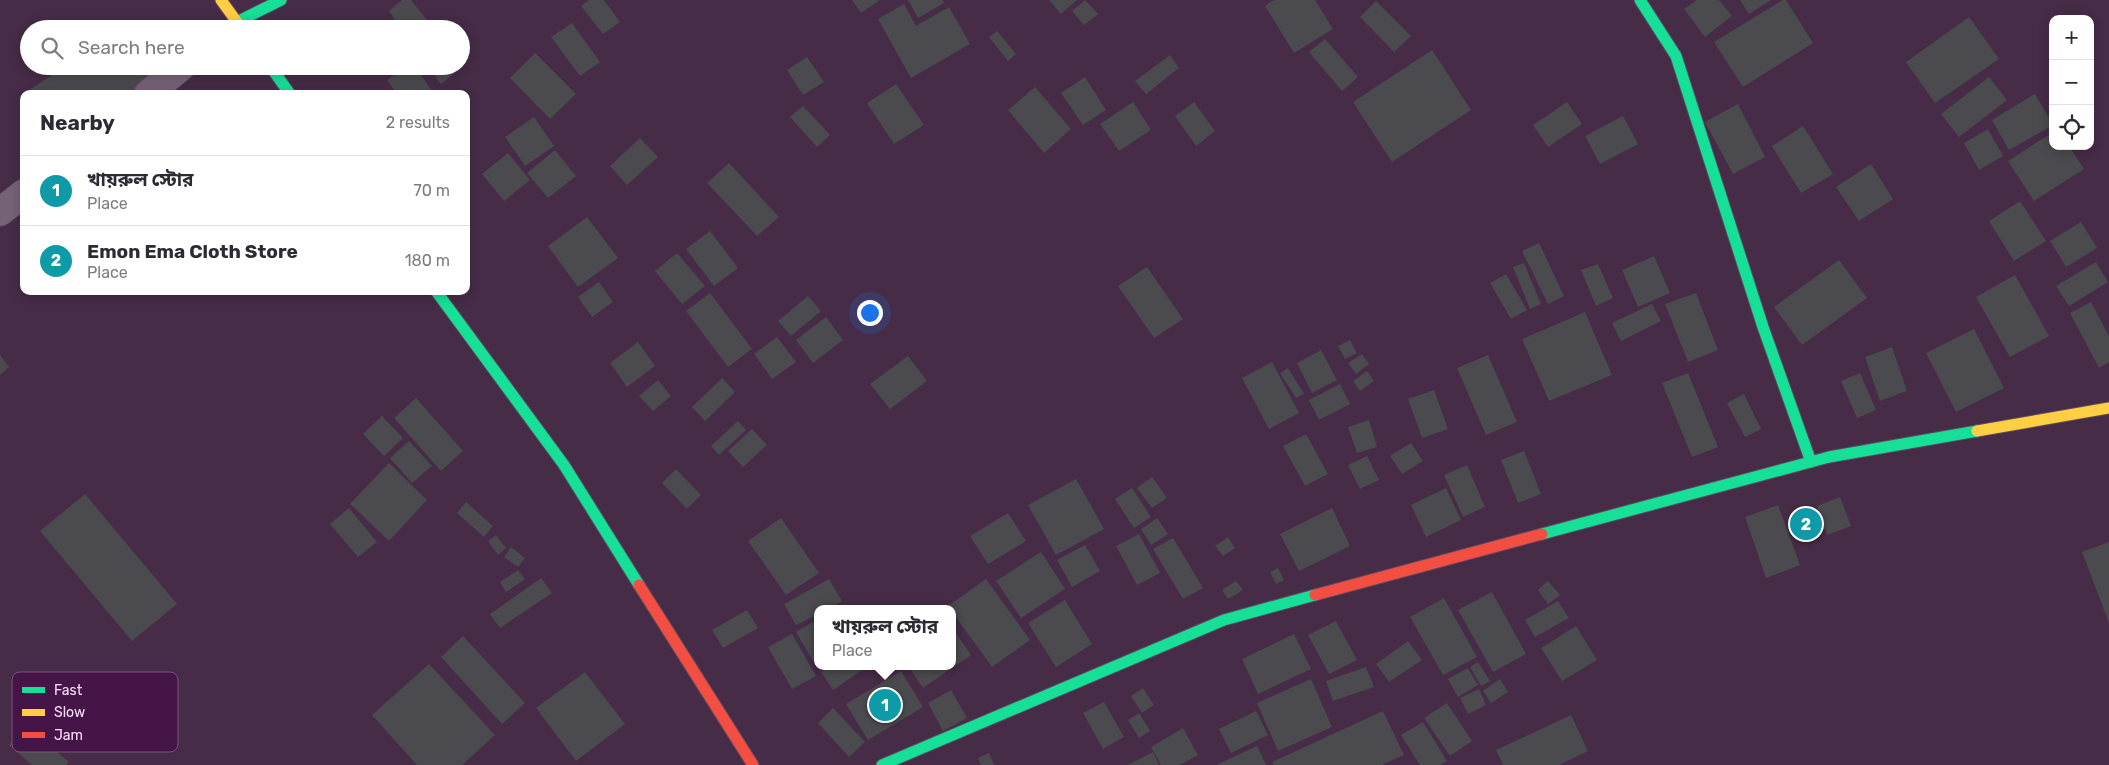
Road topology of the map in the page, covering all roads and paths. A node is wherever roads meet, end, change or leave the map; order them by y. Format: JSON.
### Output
{"nodes":[{"id":1,"x":221,"y":0,"type":"edge"},
{"id":2,"x":280,"y":0,"type":"edge"},
{"id":3,"x":1640,"y":0,"type":"edge"},
{"id":4,"x":232,"y":20,"type":"edge"},
{"id":5,"x":247,"y":20,"type":"edge"},
{"id":6,"x":171,"y":75,"type":"edge"},
{"id":7,"x":276,"y":75,"type":"edge"},
{"id":8,"x":153,"y":90,"type":"edge"},
{"id":9,"x":287,"y":90,"type":"edge"},
{"id":10,"x":20,"y":196,"type":"edge"},
{"id":11,"x":0,"y":212,"type":"edge"},
{"id":12,"x":439,"y":295,"type":"edge"},
{"id":13,"x":2109,"y":408,"type":"edge"},
{"id":14,"x":1811,"y":462,"type":"junction"},
{"id":15,"x":753,"y":765,"type":"edge"},
{"id":16,"x":882,"y":765,"type":"edge"}],
"edges":[{"from":1,"to":4,"type":"main road"},
{"from":2,"to":5,"type":"main road"},
{"from":3,"to":14,"type":"main road"},
{"from":6,"to":8,"type":"street"},
{"from":7,"to":9,"type":"main road"},
{"from":10,"to":11,"type":"street"},
{"from":12,"to":15,"type":"main road"},
{"from":13,"to":14,"type":"main road"},
{"from":14,"to":16,"type":"main road"}]}
